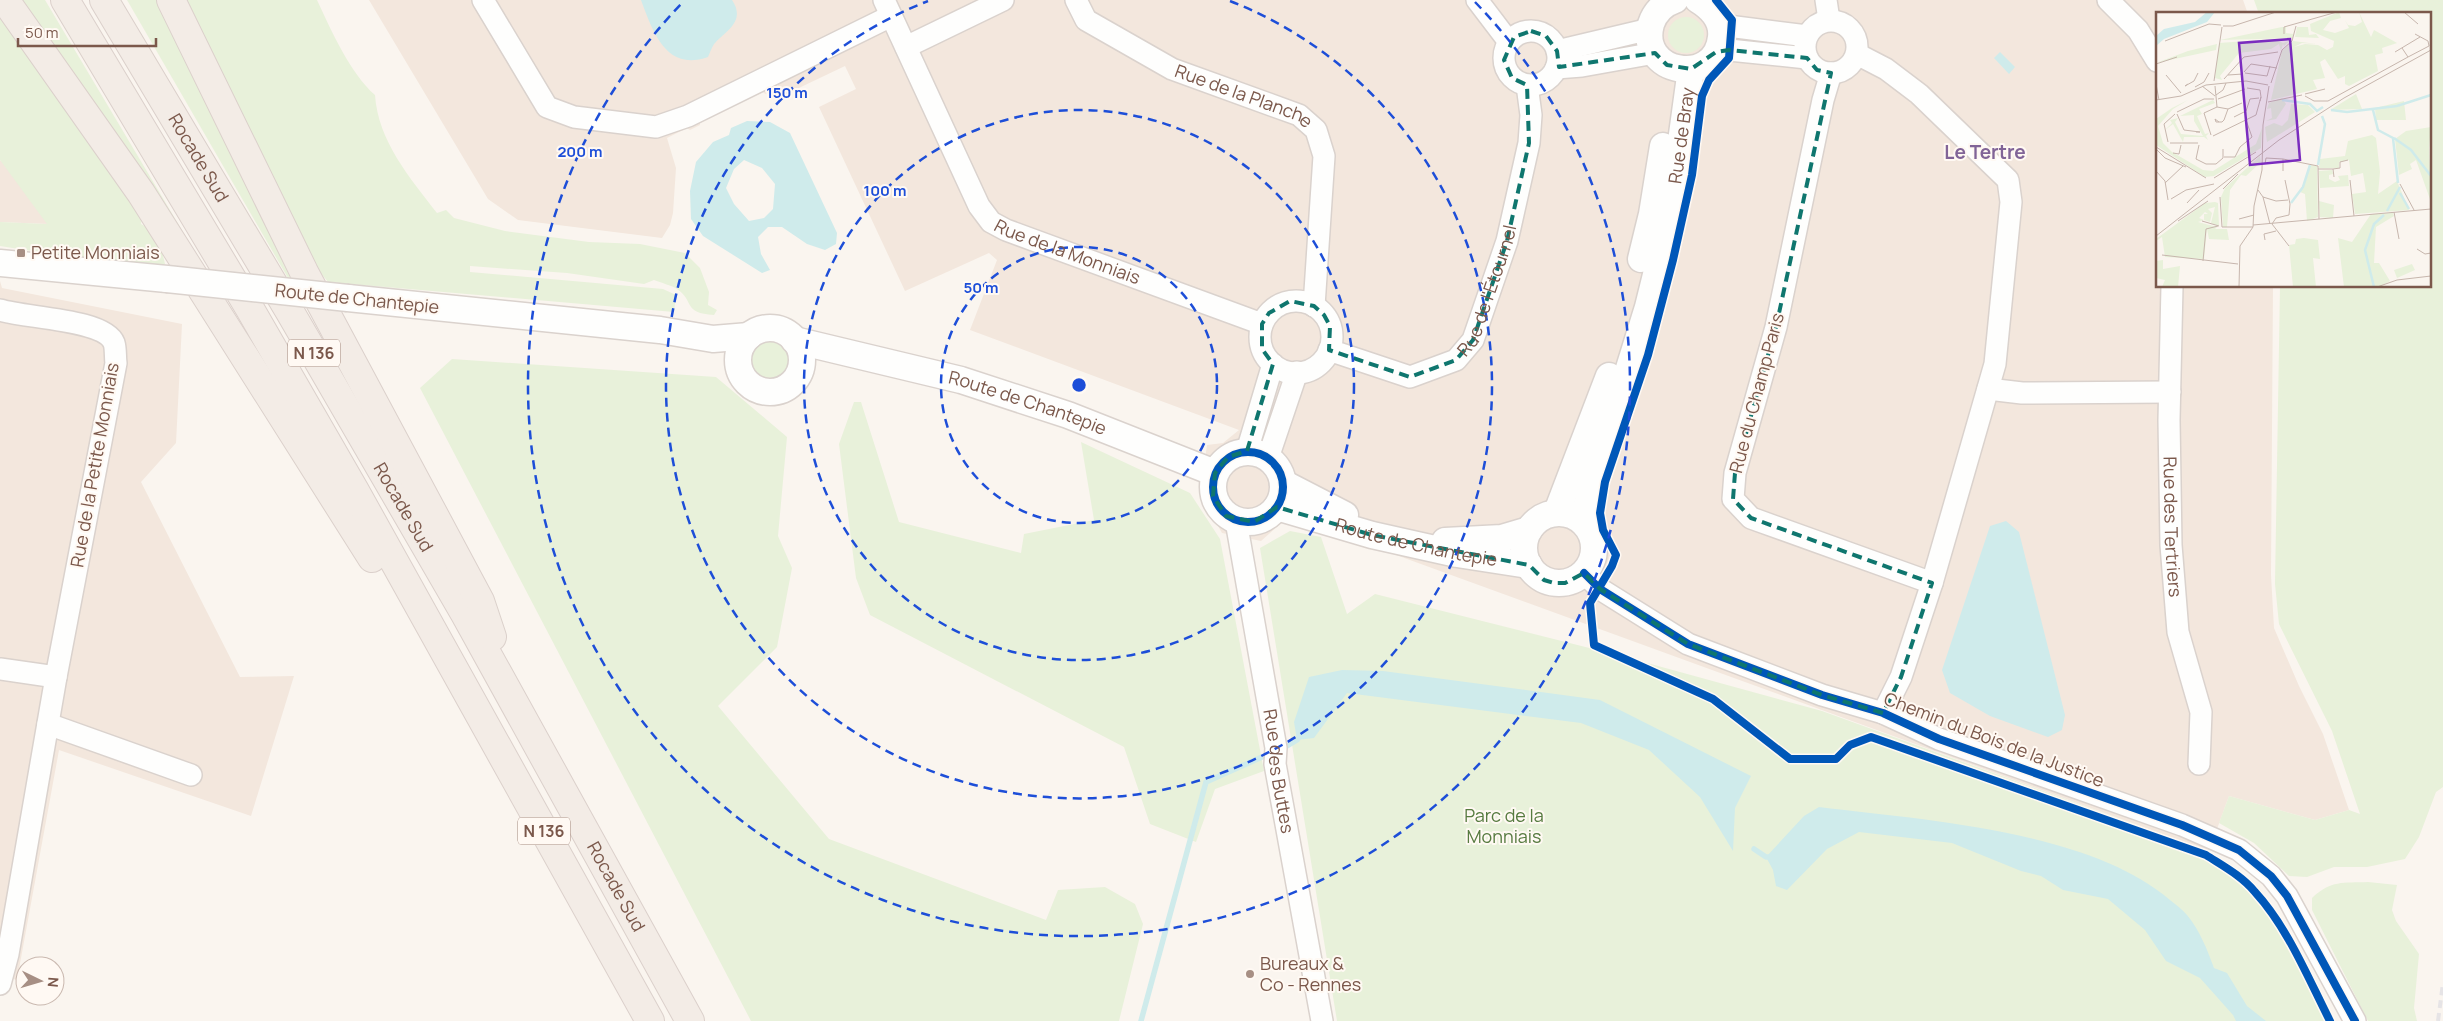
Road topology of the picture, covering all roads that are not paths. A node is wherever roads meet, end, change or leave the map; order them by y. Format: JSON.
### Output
{"nodes":[{"id":1,"x":5,"y":0,"type":"edge"},
{"id":2,"x":66,"y":0,"type":"edge"},
{"id":3,"x":104,"y":0,"type":"edge"},
{"id":4,"x":171,"y":0,"type":"edge"},
{"id":5,"x":483,"y":0,"type":"edge"},
{"id":6,"x":1003,"y":0,"type":"edge"},
{"id":7,"x":1076,"y":0,"type":"edge"},
{"id":8,"x":1477,"y":0,"type":"edge"},
{"id":9,"x":1674,"y":0,"type":"edge"},
{"id":10,"x":1698,"y":0,"type":"edge"},
{"id":11,"x":2108,"y":0,"type":"edge"},
{"id":12,"x":888,"y":8,"type":"edge"},
{"id":13,"x":1827,"y":10,"type":"edge"},
{"id":14,"x":1720,"y":25,"type":"junction"},
{"id":15,"x":1807,"y":36,"type":"junction"},
{"id":16,"x":1509,"y":42,"type":"junction"},
{"id":17,"x":906,"y":47,"type":"junction"},
{"id":18,"x":1716,"y":52,"type":"junction"},
{"id":19,"x":1857,"y":54,"type":"junction"},
{"id":20,"x":1668,"y":55,"type":"junction"},
{"id":21,"x":1807,"y":58,"type":"junction"},
{"id":22,"x":2156,"y":58,"type":"edge"},
{"id":23,"x":1556,"y":60,"type":"junction"},
{"id":24,"x":1831,"y":74,"type":"junction"},
{"id":25,"x":1527,"y":85,"type":"junction"},
{"id":26,"x":0,"y":263,"type":"edge"},
{"id":27,"x":2172,"y":288,"type":"edge"},
{"id":28,"x":1314,"y":306,"type":"junction"},
{"id":29,"x":0,"y":310,"type":"edge"},
{"id":30,"x":1262,"y":324,"type":"junction"},
{"id":31,"x":749,"y":336,"type":"junction"},
{"id":32,"x":713,"y":339,"type":"junction"},
{"id":33,"x":794,"y":340,"type":"junction"},
{"id":34,"x":1329,"y":350,"type":"junction"},
{"id":35,"x":835,"y":351,"type":"junction"},
{"id":36,"x":1273,"y":364,"type":"junction"},
{"id":37,"x":738,"y":365,"type":"junction"},
{"id":38,"x":1297,"y":372,"type":"junction"},
{"id":39,"x":799,"y":374,"type":"junction"},
{"id":40,"x":1988,"y":389,"type":"junction"},
{"id":41,"x":2170,"y":392,"type":"junction"},
{"id":42,"x":1258,"y":455,"type":"junction"},
{"id":43,"x":1215,"y":473,"type":"junction"},
{"id":44,"x":1280,"y":495,"type":"junction"},
{"id":45,"x":1557,"y":512,"type":"junction"},
{"id":46,"x":1582,"y":520,"type":"junction"},
{"id":47,"x":1236,"y":521,"type":"junction"},
{"id":48,"x":1528,"y":530,"type":"junction"},
{"id":49,"x":1528,"y":565,"type":"junction"},
{"id":50,"x":1584,"y":573,"type":"junction"},
{"id":51,"x":1932,"y":583,"type":"junction"},
{"id":52,"x":439,"y":640,"type":"junction"},
{"id":53,"x":0,"y":669,"type":"edge"},
{"id":54,"x":56,"y":677,"type":"junction"},
{"id":55,"x":518,"y":709,"type":"junction"},
{"id":56,"x":1882,"y":713,"type":"junction"},
{"id":57,"x":48,"y":724,"type":"junction"},
{"id":58,"x":2200,"y":764,"type":"dead end"},
{"id":59,"x":190,"y":775,"type":"dead end"},
{"id":60,"x":0,"y":984,"type":"edge"},
{"id":61,"x":650,"y":1021,"type":"edge"},
{"id":62,"x":690,"y":1021,"type":"edge"},
{"id":63,"x":1322,"y":1021,"type":"edge"},
{"id":64,"x":2354,"y":1021,"type":"edge"}],
"edges":[{"from":1,"to":52,"type":"highway"},
{"from":2,"to":52,"type":"highway","name":"Rocade Sud","number":"N 136"},
{"from":3,"to":55,"type":"highway","name":"Rocade Sud","number":"N 136"},
{"from":4,"to":55,"type":"highway"},
{"from":5,"to":12,"type":"street"},
{"from":6,"to":17,"type":"street"},
{"from":7,"to":28,"type":"street","name":"Rue de la Planche"},
{"from":8,"to":16,"type":"street"},
{"from":9,"to":20,"type":"street"},
{"from":10,"to":14,"type":"street"},
{"from":11,"to":22,"type":"street"},
{"from":12,"to":17,"type":"street","name":"Rue de la Monniais"},
{"from":13,"to":15,"type":"street"},
{"from":13,"to":19,"type":"street"},
{"from":14,"to":15,"type":"street"},
{"from":14,"to":18,"type":"street"},
{"from":15,"to":21,"type":"street"},
{"from":16,"to":23,"type":"street"},
{"from":16,"to":25,"type":"street"},
{"from":17,"to":30,"type":"street","name":"Rue de la Monniais"},
{"from":18,"to":20,"type":"street"},
{"from":18,"to":21,"type":"street"},
{"from":19,"to":24,"type":"street"},
{"from":19,"to":40,"type":"street"},
{"from":20,"to":23,"type":"street"},
{"from":20,"to":45,"type":"street","name":"Rue de Bray"},
{"from":20,"to":46,"type":"street","name":"Rue de Bray"},
{"from":21,"to":24,"type":"street"},
{"from":23,"to":25,"type":"street"},
{"from":24,"to":51,"type":"street","name":"Rue du Champ Paris"},
{"from":25,"to":34,"type":"street","name":"Rue de l'Étournel"},
{"from":26,"to":32,"type":"street","name":"Route de Chantepie","bridge":true},
{"from":27,"to":41,"type":"street","name":"Rue des Tertriers"},
{"from":28,"to":30,"type":"street"},
{"from":28,"to":34,"type":"street"},
{"from":29,"to":54,"type":"street","name":"Rue de la Petite Monniais"},
{"from":30,"to":36,"type":"street"},
{"from":31,"to":32,"type":"street","name":"Route de Chantepie"},
{"from":31,"to":33,"type":"street"},
{"from":31,"to":37,"type":"street"},
{"from":32,"to":37,"type":"street"},
{"from":33,"to":35,"type":"street","name":"Route de Chantepie"},
{"from":33,"to":39,"type":"street"},
{"from":34,"to":38,"type":"street"},
{"from":35,"to":39,"type":"street"},
{"from":35,"to":43,"type":"street","name":"Route de Chantepie"},
{"from":36,"to":38,"type":"street"},
{"from":36,"to":42,"type":"street"},
{"from":37,"to":39,"type":"street"},
{"from":38,"to":42,"type":"street"},
{"from":40,"to":41,"type":"street"},
{"from":40,"to":51,"type":"street"},
{"from":41,"to":58,"type":"street","name":"Rue des Tertriers"},
{"from":42,"to":43,"type":"street"},
{"from":42,"to":44,"type":"street"},
{"from":43,"to":47,"type":"street"},
{"from":44,"to":47,"type":"street"},
{"from":44,"to":48,"type":"street","name":"Route de Chantepie"},
{"from":44,"to":49,"type":"street","name":"Route de Chantepie"},
{"from":45,"to":46,"type":"street"},
{"from":45,"to":48,"type":"street"},
{"from":46,"to":50,"type":"street"},
{"from":47,"to":63,"type":"street","name":"Rue des Buttes"},
{"from":48,"to":49,"type":"street"},
{"from":49,"to":50,"type":"street"},
{"from":50,"to":56,"type":"street","name":"Chemin du Bois de la Justice"},
{"from":51,"to":56,"type":"street"},
{"from":52,"to":61,"type":"highway","name":"Rocade Sud","number":"N 136"},
{"from":53,"to":54,"type":"street"},
{"from":54,"to":57,"type":"street","name":"Rue de la Petite Monniais"},
{"from":55,"to":62,"type":"highway","name":"Rocade Sud","number":"N 136"},
{"from":56,"to":64,"type":"street","name":"Chemin du Bois de la Justice"},
{"from":57,"to":59,"type":"street"},
{"from":57,"to":60,"type":"street","name":"Rue de la Petite Monniais"}]}
